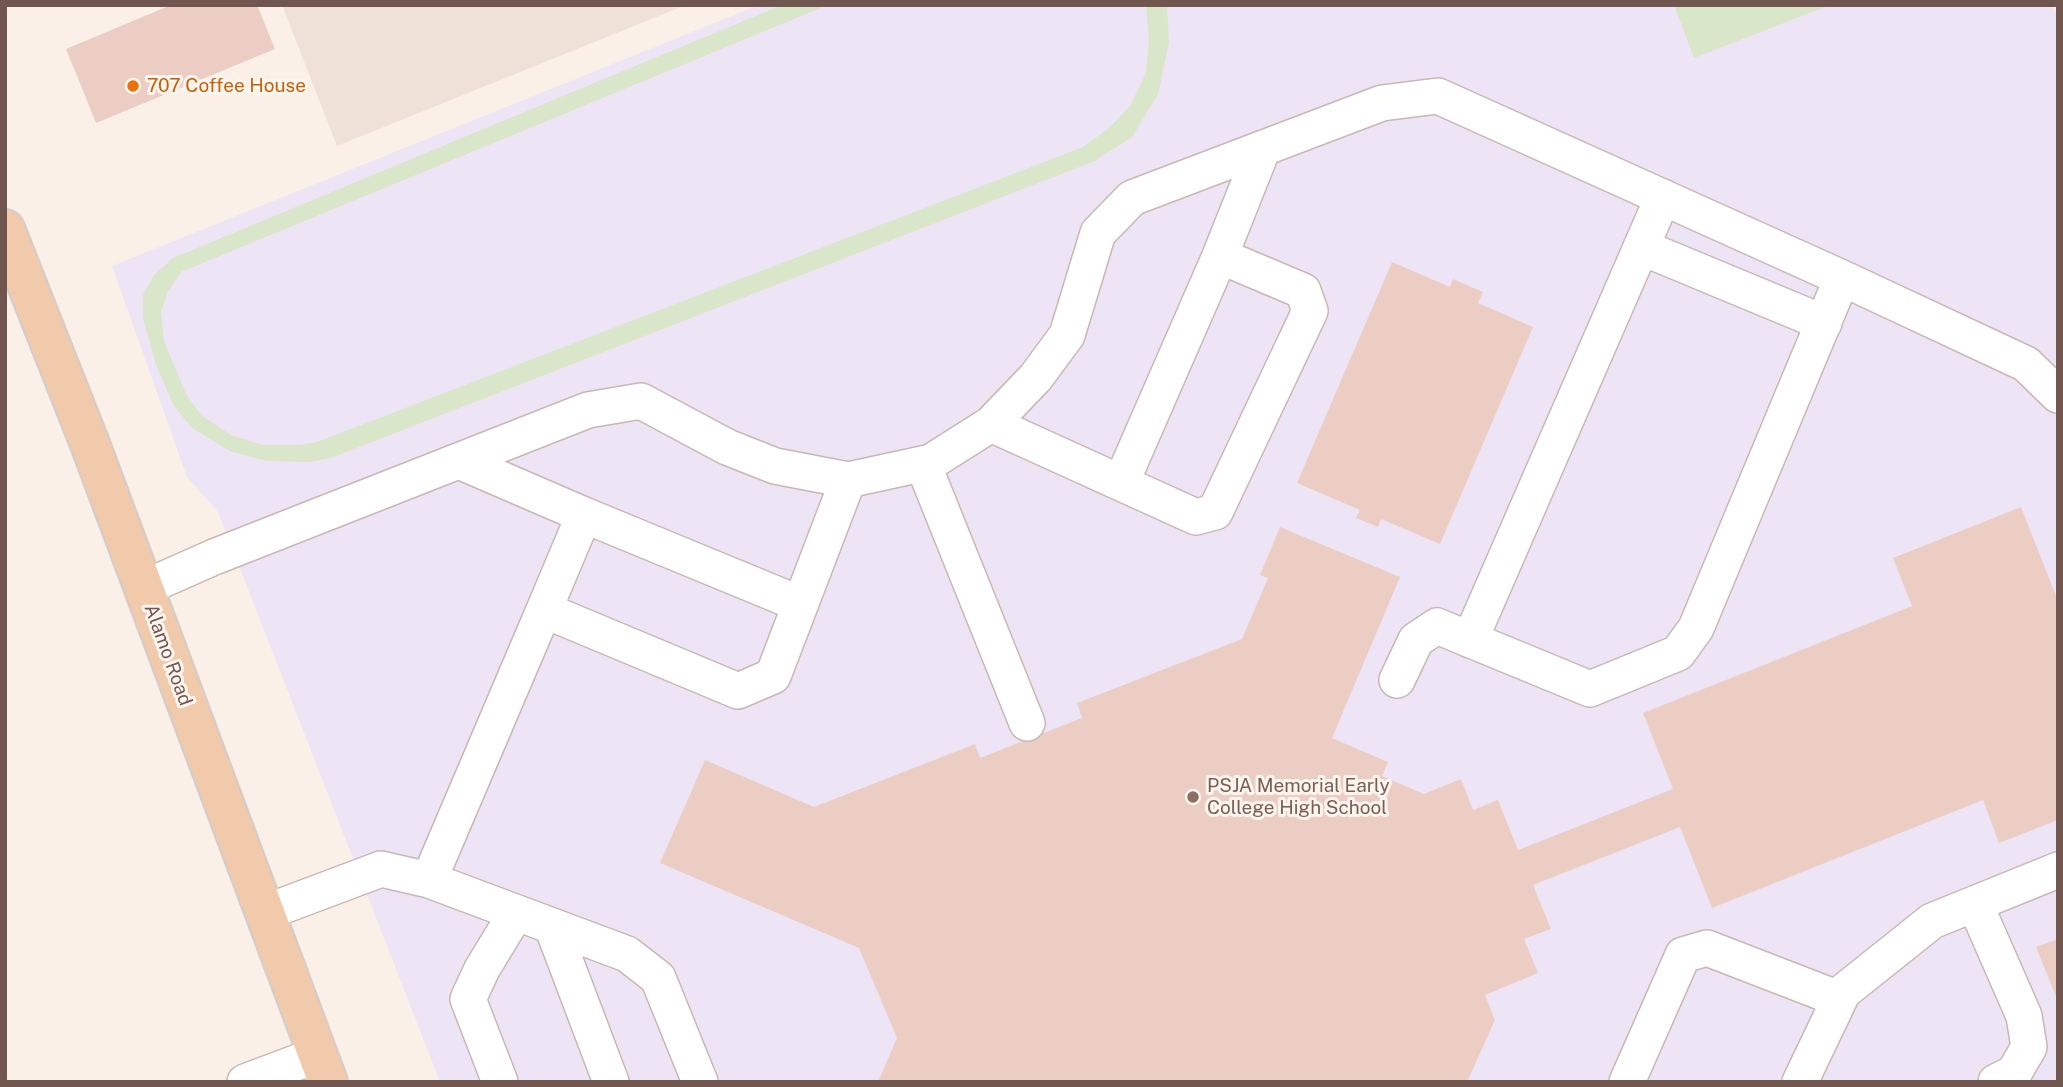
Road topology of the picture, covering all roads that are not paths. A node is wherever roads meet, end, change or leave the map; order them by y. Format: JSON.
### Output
{"nodes":[{"id":1,"x":1263,"y":149,"type":"junction"},
{"id":2,"x":1663,"y":197,"type":"junction"},
{"id":3,"x":5,"y":229,"type":"edge"},
{"id":4,"x":1641,"y":247,"type":"junction"},
{"id":5,"x":1220,"y":256,"type":"junction"},
{"id":6,"x":1842,"y":278,"type":"junction"},
{"id":7,"x":1824,"y":323,"type":"junction"},
{"id":8,"x":2058,"y":395,"type":"edge"},
{"id":9,"x":991,"y":424,"type":"junction"},
{"id":10,"x":459,"y":461,"type":"junction"},
{"id":11,"x":923,"y":464,"type":"junction"},
{"id":12,"x":848,"y":480,"type":"junction"},
{"id":13,"x":1121,"y":483,"type":"junction"},
{"id":14,"x":584,"y":515,"type":"junction"},
{"id":15,"x":144,"y":588,"type":"junction"},
{"id":16,"x":800,"y":604,"type":"junction"},
{"id":17,"x":544,"y":610,"type":"junction"},
{"id":18,"x":1470,"y":640,"type":"junction"},
{"id":19,"x":1397,"y":680,"type":"dead end"},
{"id":20,"x":1027,"y":723,"type":"dead end"},
{"id":21,"x":2058,"y":870,"type":"edge"},
{"id":22,"x":429,"y":880,"type":"junction"},
{"id":23,"x":1975,"y":904,"type":"junction"},
{"id":24,"x":264,"y":913,"type":"junction"},
{"id":25,"x":516,"y":913,"type":"junction"},
{"id":26,"x":552,"y":926,"type":"junction"},
{"id":27,"x":1839,"y":999,"type":"junction"},
{"id":28,"x":322,"y":1068,"type":"edge"},
{"id":29,"x":245,"y":1082,"type":"edge"},
{"id":30,"x":500,"y":1082,"type":"edge"},
{"id":31,"x":611,"y":1082,"type":"edge"},
{"id":32,"x":700,"y":1082,"type":"edge"},
{"id":33,"x":1627,"y":1082,"type":"edge"},
{"id":34,"x":1800,"y":1082,"type":"edge"},
{"id":35,"x":1996,"y":1082,"type":"edge"}],
"edges":[{"from":1,"to":2,"type":"lane"},
{"from":1,"to":5,"type":"lane"},
{"from":1,"to":9,"type":"lane"},
{"from":2,"to":4,"type":"lane"},
{"from":2,"to":6,"type":"lane"},
{"from":3,"to":15,"type":"main road","name":"Alamo Road"},
{"from":4,"to":7,"type":"lane"},
{"from":4,"to":18,"type":"lane"},
{"from":5,"to":13,"type":"lane"},
{"from":5,"to":13,"type":"lane"},
{"from":6,"to":7,"type":"lane"},
{"from":6,"to":8,"type":"lane"},
{"from":7,"to":18,"type":"lane"},
{"from":9,"to":11,"type":"lane"},
{"from":9,"to":13,"type":"lane"},
{"from":10,"to":12,"type":"lane"},
{"from":10,"to":14,"type":"lane"},
{"from":10,"to":15,"type":"lane"},
{"from":11,"to":12,"type":"lane"},
{"from":11,"to":20,"type":"lane"},
{"from":12,"to":16,"type":"lane"},
{"from":14,"to":16,"type":"lane"},
{"from":14,"to":17,"type":"lane"},
{"from":15,"to":24,"type":"main road","name":"Alamo Road"},
{"from":16,"to":17,"type":"lane"},
{"from":17,"to":22,"type":"lane"},
{"from":18,"to":19,"type":"lane"},
{"from":21,"to":23,"type":"lane"},
{"from":22,"to":24,"type":"lane"},
{"from":22,"to":25,"type":"lane"},
{"from":23,"to":27,"type":"lane"},
{"from":23,"to":35,"type":"lane"},
{"from":24,"to":28,"type":"main road","name":"Alamo Road"},
{"from":25,"to":26,"type":"lane"},
{"from":25,"to":30,"type":"lane"},
{"from":26,"to":31,"type":"lane"},
{"from":26,"to":32,"type":"lane"},
{"from":27,"to":33,"type":"lane"},
{"from":27,"to":34,"type":"lane"},
{"from":28,"to":29,"type":"lane"}]}
